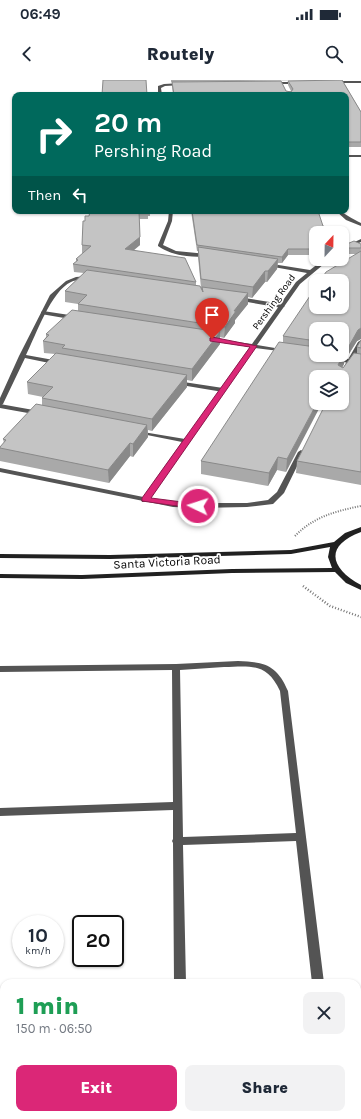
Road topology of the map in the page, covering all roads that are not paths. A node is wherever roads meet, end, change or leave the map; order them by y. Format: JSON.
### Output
{"nodes":[{"id":1,"x":339,"y":81,"type":"edge"},
{"id":2,"x":171,"y":82,"type":"edge"},
{"id":3,"x":305,"y":82,"type":"edge"},
{"id":4,"x":326,"y":82,"type":"edge"},
{"id":5,"x":361,"y":82,"type":"edge"},
{"id":6,"x":270,"y":83,"type":"edge"},
{"id":7,"x":283,"y":83,"type":"junction"},
{"id":8,"x":186,"y":84,"type":"edge"},
{"id":9,"x":286,"y":89,"type":"edge"},
{"id":10,"x":160,"y":92,"type":"edge"},
{"id":11,"x":349,"y":156,"type":"edge"},
{"id":12,"x":361,"y":156,"type":"edge"},
{"id":13,"x":171,"y":214,"type":"edge"},
{"id":14,"x":343,"y":214,"type":"edge"},
{"id":15,"x":361,"y":225,"type":"edge"},
{"id":16,"x":361,"y":240,"type":"edge"},
{"id":17,"x":349,"y":246,"type":"edge"},
{"id":18,"x":212,"y":256,"type":"edge"},
{"id":19,"x":265,"y":263,"type":"edge"},
{"id":20,"x":318,"y":266,"type":"edge"},
{"id":21,"x":311,"y":272,"type":"junction"},
{"id":22,"x":94,"y":278,"type":"edge"},
{"id":23,"x":235,"y":299,"type":"edge"},
{"id":24,"x":282,"y":306,"type":"junction"},
{"id":25,"x":43,"y":313,"type":"junction"},
{"id":26,"x":82,"y":319,"type":"edge"},
{"id":27,"x":205,"y":338,"type":"edge"},
{"id":28,"x":361,"y":342,"type":"edge"},
{"id":29,"x":254,"y":346,"type":"junction"},
{"id":30,"x":289,"y":352,"type":"edge"},
{"id":31,"x":22,"y":356,"type":"junction"},
{"id":32,"x":349,"y":361,"type":"joint"},
{"id":33,"x":361,"y":363,"type":"edge"},
{"id":34,"x":68,"y":364,"type":"edge"},
{"id":35,"x":169,"y":381,"type":"edge"},
{"id":36,"x":223,"y":390,"type":"junction"},
{"id":37,"x":0,"y":405,"type":"edge"},
{"id":38,"x":46,"y":415,"type":"edge"},
{"id":39,"x":130,"y":430,"type":"edge"},
{"id":40,"x":187,"y":440,"type":"junction"},
{"id":41,"x":305,"y":445,"type":"edge"},
{"id":42,"x":0,"y":470,"type":"edge"},
{"id":43,"x":145,"y":500,"type":"junction"},
{"id":44,"x":361,"y":529,"type":"edge"},
{"id":45,"x":334,"y":544,"type":"junction"},
{"id":46,"x":0,"y":556,"type":"edge"},
{"id":47,"x":335,"y":570,"type":"junction"},
{"id":48,"x":0,"y":576,"type":"edge"},
{"id":49,"x":361,"y":588,"type":"edge"},
{"id":50,"x":176,"y":667,"type":"junction"},
{"id":51,"x":0,"y":669,"type":"edge"},
{"id":52,"x":177,"y":806,"type":"junction"},
{"id":53,"x":0,"y":812,"type":"edge"},
{"id":54,"x":301,"y":837,"type":"junction"},
{"id":55,"x":177,"y":841,"type":"junction"},
{"id":56,"x":180,"y":979,"type":"edge"},
{"id":57,"x":318,"y":979,"type":"edge"}],
"edges":[{"from":1,"to":4,"type":"street"},
{"from":1,"to":5,"type":"street"},
{"from":2,"to":8,"type":"street"},
{"from":2,"to":10,"type":"street"},
{"from":3,"to":7,"type":"street"},
{"from":6,"to":7,"type":"street"},
{"from":7,"to":9,"type":"street"},
{"from":11,"to":12,"type":"street"},
{"from":13,"to":18,"type":"street"},
{"from":14,"to":15,"type":"street"},
{"from":16,"to":17,"type":"street"},
{"from":19,"to":21,"type":"street"},
{"from":20,"to":21,"type":"street","name":"Pershing Road"},
{"from":21,"to":24,"type":"street","name":"Pershing Road"},
{"from":22,"to":25,"type":"street"},
{"from":23,"to":24,"type":"street"},
{"from":24,"to":29,"type":"street","name":"Pershing Road"},
{"from":25,"to":26,"type":"street"},
{"from":25,"to":31,"type":"street"},
{"from":27,"to":29,"type":"street"},
{"from":28,"to":32,"type":"street"},
{"from":29,"to":30,"type":"street"},
{"from":29,"to":36,"type":"street","name":"Pershing Road"},
{"from":31,"to":34,"type":"street"},
{"from":31,"to":37,"type":"street"},
{"from":32,"to":33,"type":"street"},
{"from":35,"to":36,"type":"street"},
{"from":36,"to":40,"type":"street","name":"Pershing Road"},
{"from":37,"to":38,"type":"street"},
{"from":39,"to":40,"type":"street"},
{"from":40,"to":43,"type":"street","name":"Pershing Road"},
{"from":41,"to":43,"type":"street"},
{"from":42,"to":43,"type":"street"},
{"from":44,"to":45,"type":"street"},
{"from":45,"to":46,"type":"street","name":"Santa Victoria Road"},
{"from":45,"to":47,"type":"street"},
{"from":47,"to":48,"type":"street","name":"Santa Victoria Road"},
{"from":47,"to":49,"type":"street"},
{"from":50,"to":51,"type":"street"},
{"from":50,"to":52,"type":"street"},
{"from":50,"to":54,"type":"street"},
{"from":52,"to":53,"type":"street"},
{"from":52,"to":55,"type":"street"},
{"from":54,"to":55,"type":"street"},
{"from":54,"to":57,"type":"street"},
{"from":55,"to":56,"type":"street"}]}
